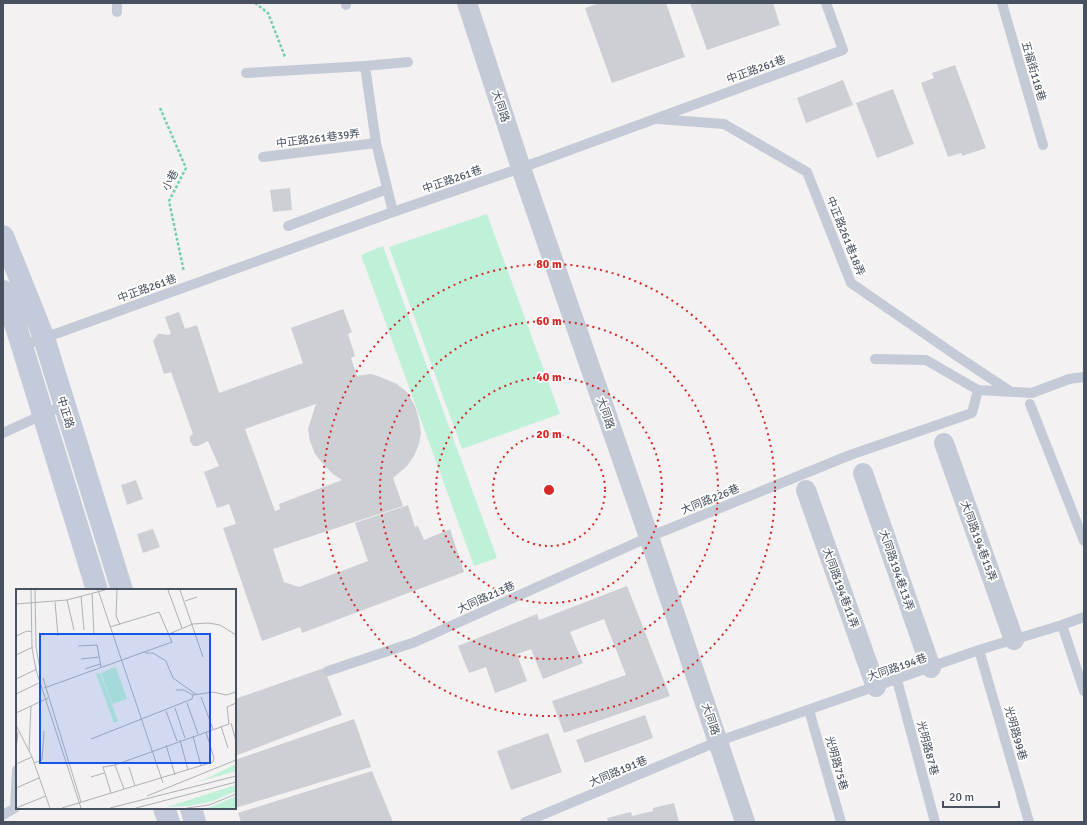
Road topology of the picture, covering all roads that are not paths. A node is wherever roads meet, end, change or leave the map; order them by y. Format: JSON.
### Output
{"nodes":[{"id":1,"x":467,"y":3,"type":"edge"},
{"id":2,"x":826,"y":3,"type":"edge"},
{"id":3,"x":1002,"y":3,"type":"edge"},
{"id":4,"x":408,"y":62,"type":"dead end"},
{"id":5,"x":365,"y":66,"type":"junction"},
{"id":6,"x":246,"y":73,"type":"dead end"},
{"id":7,"x":654,"y":119,"type":"junction"},
{"id":8,"x":376,"y":143,"type":"junction"},
{"id":9,"x":1042,"y":146,"type":"dead end"},
{"id":10,"x":263,"y":157,"type":"dead end"},
{"id":11,"x":521,"y":168,"type":"junction"},
{"id":12,"x":388,"y":189,"type":"junction"},
{"id":13,"x":393,"y":212,"type":"junction"},
{"id":14,"x":288,"y":226,"type":"dead end"},
{"id":15,"x":3,"y":236,"type":"edge"},
{"id":16,"x":5,"y":302,"type":"edge"},
{"id":17,"x":44,"y":338,"type":"junction"},
{"id":18,"x":22,"y":346,"type":"junction"},
{"id":19,"x":875,"y":359,"type":"dead end"},
{"id":20,"x":1084,"y":377,"type":"edge"},
{"id":21,"x":978,"y":390,"type":"junction"},
{"id":22,"x":1011,"y":392,"type":"junction"},
{"id":23,"x":1030,"y":404,"type":"dead end"},
{"id":24,"x":64,"y":405,"type":"junction"},
{"id":25,"x":43,"y":415,"type":"junction"},
{"id":26,"x":3,"y":433,"type":"edge"},
{"id":27,"x":944,"y":443,"type":"dead end"},
{"id":28,"x":863,"y":473,"type":"dead end"},
{"id":29,"x":806,"y":490,"type":"dead end"},
{"id":30,"x":649,"y":537,"type":"junction"},
{"id":31,"x":1084,"y":541,"type":"edge"},
{"id":32,"x":97,"y":589,"type":"edge"},
{"id":33,"x":122,"y":589,"type":"edge"},
{"id":34,"x":1084,"y":617,"type":"edge"},
{"id":35,"x":1062,"y":625,"type":"junction"},
{"id":36,"x":1014,"y":640,"type":"junction"},
{"id":37,"x":979,"y":650,"type":"junction"},
{"id":38,"x":931,"y":668,"type":"junction"},
{"id":39,"x":328,"y":671,"type":"dead end"},
{"id":40,"x":897,"y":680,"type":"junction"},
{"id":41,"x":876,"y":687,"type":"junction"},
{"id":42,"x":1084,"y":691,"type":"edge"},
{"id":43,"x":809,"y":710,"type":"junction"},
{"id":44,"x":719,"y":741,"type":"junction"},
{"id":45,"x":16,"y":789,"type":"edge"},
{"id":46,"x":164,"y":809,"type":"edge"},
{"id":47,"x":191,"y":809,"type":"edge"},
{"id":48,"x":3,"y":815,"type":"edge"},
{"id":49,"x":169,"y":822,"type":"edge"},
{"id":50,"x":195,"y":822,"type":"edge"},
{"id":51,"x":526,"y":822,"type":"edge"},
{"id":52,"x":745,"y":822,"type":"edge"},
{"id":53,"x":841,"y":822,"type":"edge"},
{"id":54,"x":935,"y":822,"type":"edge"},
{"id":55,"x":1029,"y":822,"type":"edge"}],
"edges":[{"from":1,"to":11,"type":"street","name":"大同路"},
{"from":2,"to":7,"type":"lane","name":"中正路261巷"},
{"from":3,"to":9,"type":"lane","name":"五福街118巷"},
{"from":4,"to":5,"type":"lane"},
{"from":5,"to":6,"type":"lane"},
{"from":5,"to":8,"type":"lane"},
{"from":7,"to":11,"type":"lane","name":"中正路261巷"},
{"from":7,"to":22,"type":"lane","name":"中正路261巷18弄"},
{"from":8,"to":10,"type":"lane","name":"中正路261巷39弄"},
{"from":8,"to":12,"type":"lane"},
{"from":11,"to":13,"type":"lane","name":"中正路261巷"},
{"from":11,"to":30,"type":"street","name":"大同路"},
{"from":12,"to":13,"type":"lane"},
{"from":12,"to":14,"type":"lane"},
{"from":13,"to":17,"type":"lane","name":"中正路261巷"},
{"from":15,"to":17,"type":"main road","name":"中正路"},
{"from":16,"to":18,"type":"main road","name":"中正路"},
{"from":17,"to":18,"type":"lane","name":"中正路261巷"},
{"from":17,"to":24,"type":"main road","name":"中正路"},
{"from":18,"to":25,"type":"main road","name":"中正路"},
{"from":19,"to":21,"type":"lane"},
{"from":20,"to":22,"type":"lane"},
{"from":21,"to":22,"type":"lane"},
{"from":21,"to":30,"type":"lane","name":"大同路226巷"},
{"from":23,"to":31,"type":"lane"},
{"from":24,"to":25,"type":"lane"},
{"from":24,"to":33,"type":"main road","name":"中正路"},
{"from":25,"to":26,"type":"lane"},
{"from":25,"to":32,"type":"main road","name":"中正路"},
{"from":27,"to":36,"type":"street","name":"大同路194巷15弄"},
{"from":28,"to":38,"type":"street","name":"大同路194巷13弄"},
{"from":29,"to":41,"type":"street","name":"大同路194巷11弄"},
{"from":30,"to":39,"type":"lane","name":"大同路213巷"},
{"from":30,"to":44,"type":"street","name":"大同路"},
{"from":34,"to":35,"type":"lane","name":"大同路194巷"},
{"from":35,"to":36,"type":"lane","name":"大同路194巷"},
{"from":35,"to":42,"type":"lane"},
{"from":36,"to":37,"type":"lane","name":"大同路194巷"},
{"from":37,"to":38,"type":"lane","name":"大同路194巷"},
{"from":37,"to":55,"type":"lane","name":"光明路99巷"},
{"from":38,"to":40,"type":"lane","name":"大同路194巷"},
{"from":40,"to":41,"type":"lane","name":"大同路194巷"},
{"from":40,"to":54,"type":"lane","name":"光明路87巷"},
{"from":41,"to":43,"type":"lane","name":"大同路194巷"},
{"from":43,"to":44,"type":"lane","name":"大同路194巷"},
{"from":43,"to":53,"type":"lane","name":"光明路75巷"},
{"from":44,"to":51,"type":"lane","name":"大同路191巷"},
{"from":44,"to":52,"type":"street","name":"大同路"},
{"from":45,"to":48,"type":"lane"},
{"from":46,"to":49,"type":"main road"},
{"from":47,"to":50,"type":"main road"}]}
